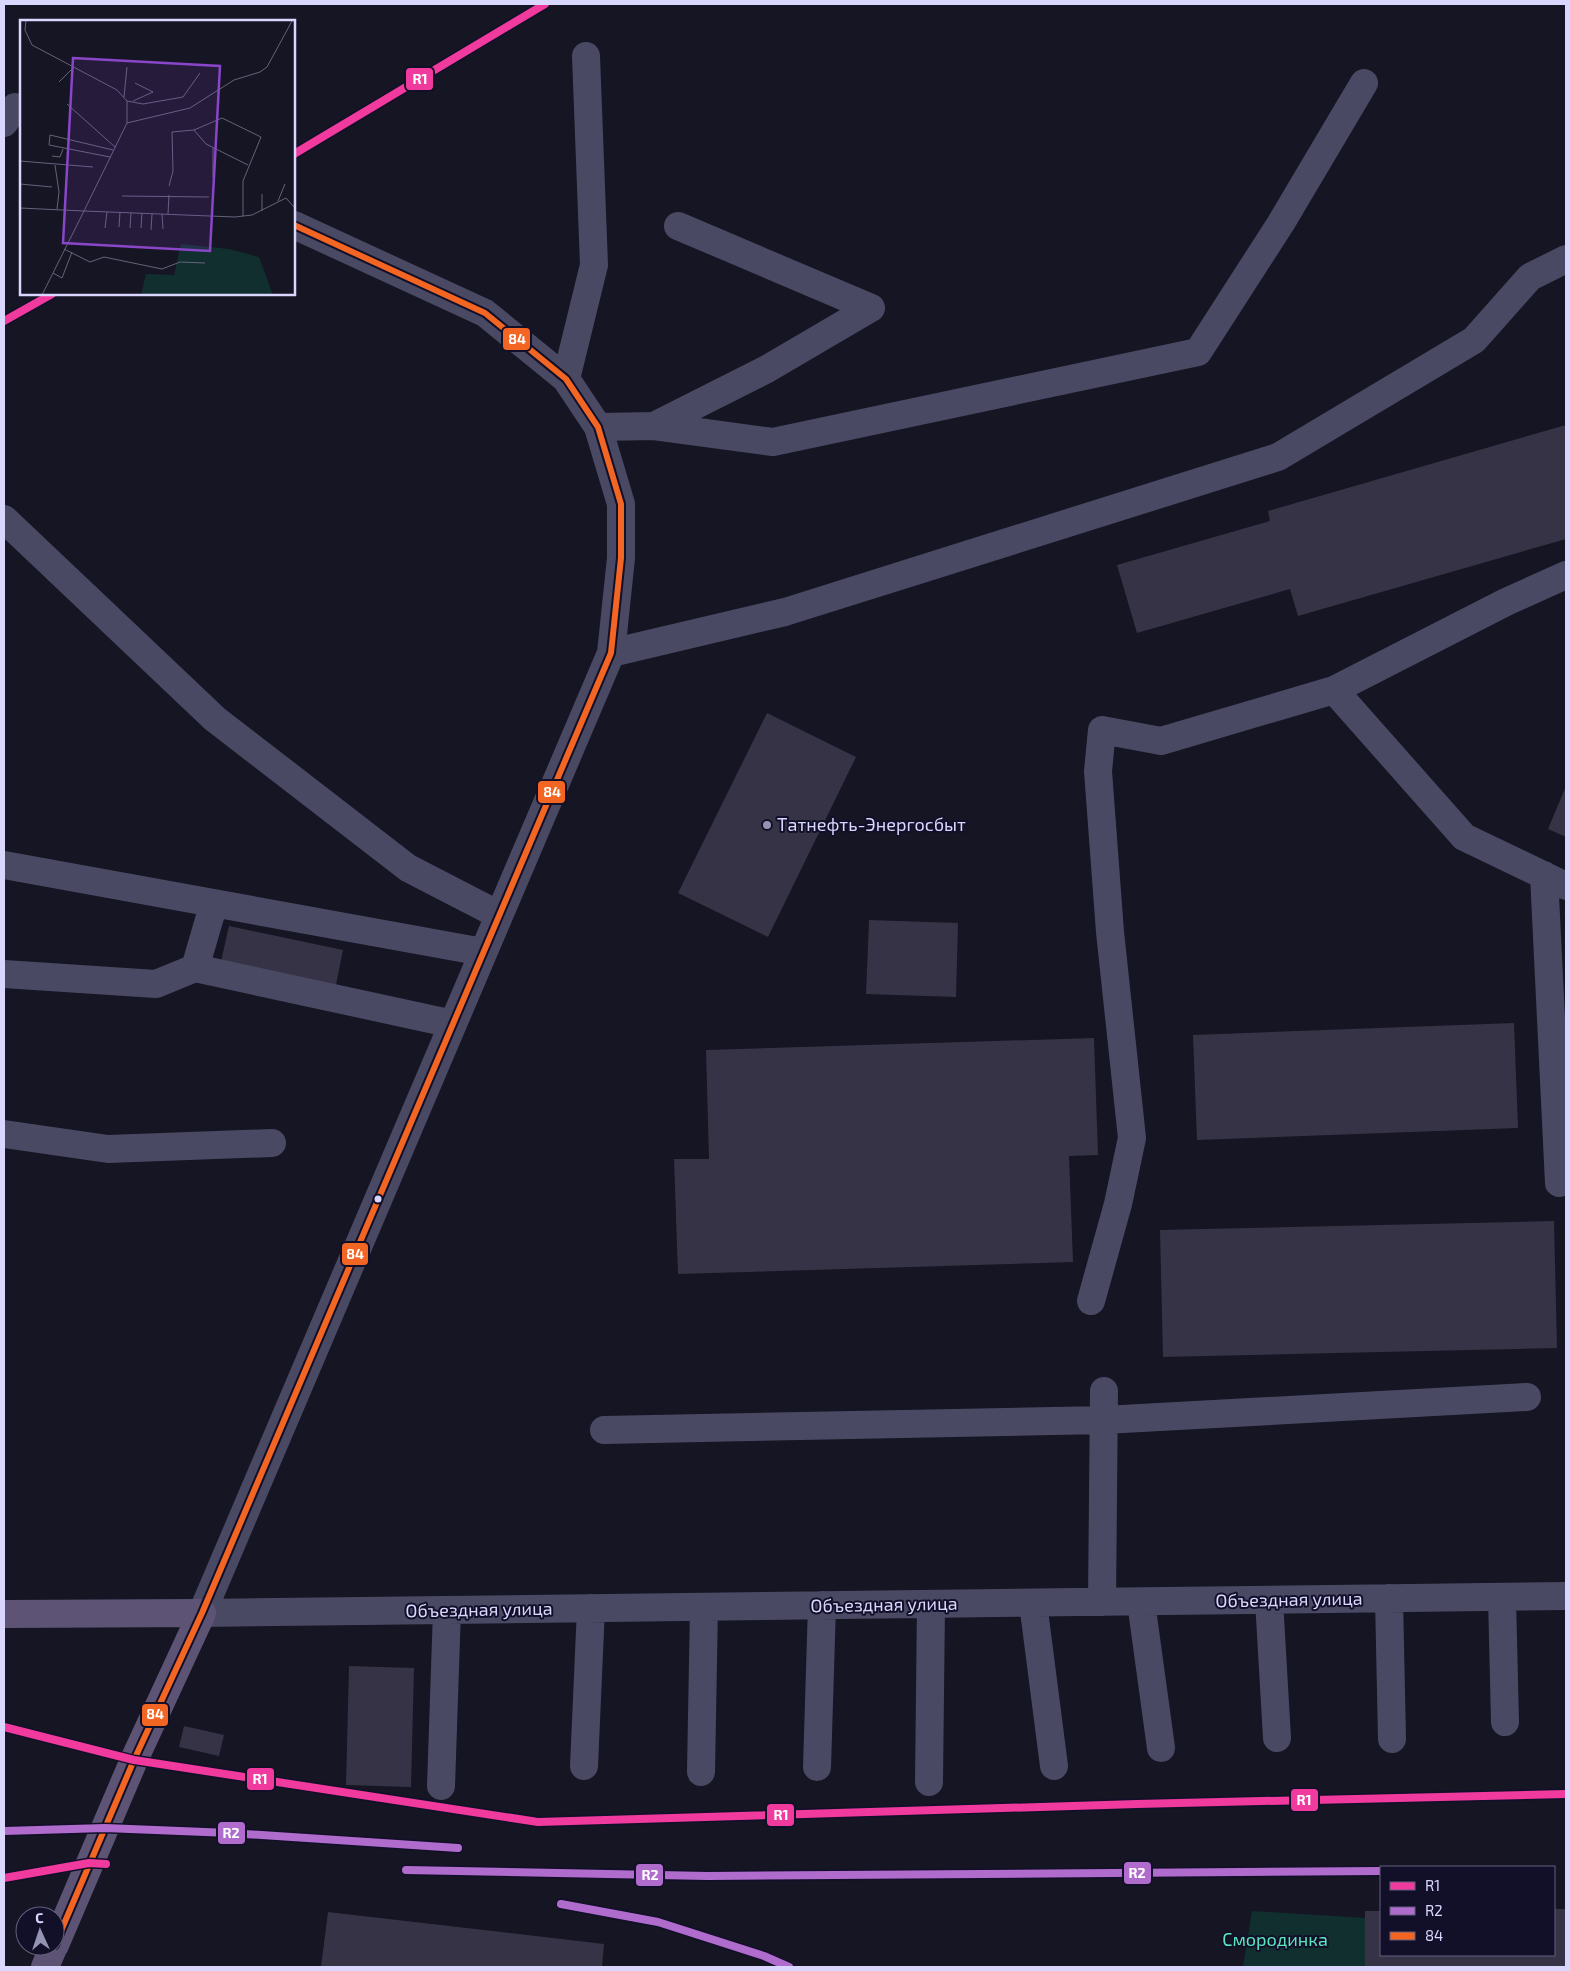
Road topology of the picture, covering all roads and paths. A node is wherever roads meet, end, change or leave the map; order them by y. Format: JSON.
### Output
{"nodes":[{"id":1,"x":586,"y":56,"type":"dead end"},
{"id":2,"x":1364,"y":83,"type":"dead end"},
{"id":3,"x":295,"y":225,"type":"edge"},
{"id":4,"x":678,"y":226,"type":"dead end"},
{"id":5,"x":1566,"y":259,"type":"edge"},
{"id":6,"x":566,"y":380,"type":"junction"},
{"id":7,"x":654,"y":426,"type":"junction"},
{"id":8,"x":598,"y":427,"type":"junction"},
{"id":9,"x":4,"y":519,"type":"edge"},
{"id":10,"x":1566,"y":575,"type":"edge"},
{"id":11,"x":611,"y":653,"type":"junction"},
{"id":12,"x":1334,"y":690,"type":"junction"},
{"id":13,"x":4,"y":865,"type":"edge"},
{"id":14,"x":1555,"y":881,"type":"edge"},
{"id":15,"x":214,"y":903,"type":"junction"},
{"id":16,"x":499,"y":915,"type":"junction"},
{"id":17,"x":483,"y":952,"type":"junction"},
{"id":18,"x":195,"y":968,"type":"junction"},
{"id":19,"x":4,"y":974,"type":"edge"},
{"id":20,"x":452,"y":1024,"type":"junction"},
{"id":21,"x":4,"y":1134,"type":"edge"},
{"id":22,"x":272,"y":1143,"type":"dead end"},
{"id":23,"x":1559,"y":1183,"type":"dead end"},
{"id":24,"x":1091,"y":1301,"type":"dead end"},
{"id":25,"x":1104,"y":1391,"type":"dead end"},
{"id":26,"x":1527,"y":1397,"type":"dead end"},
{"id":27,"x":1104,"y":1420,"type":"junction"},
{"id":28,"x":604,"y":1430,"type":"dead end"},
{"id":29,"x":1566,"y":1596,"type":"edge"},
{"id":30,"x":1502,"y":1597,"type":"junction"},
{"id":31,"x":1389,"y":1598,"type":"junction"},
{"id":32,"x":1269,"y":1600,"type":"junction"},
{"id":33,"x":1102,"y":1602,"type":"junction"},
{"id":34,"x":1141,"y":1602,"type":"junction"},
{"id":35,"x":1034,"y":1603,"type":"junction"},
{"id":36,"x":931,"y":1604,"type":"junction"},
{"id":37,"x":822,"y":1605,"type":"junction"},
{"id":38,"x":704,"y":1607,"type":"junction"},
{"id":39,"x":591,"y":1608,"type":"junction"},
{"id":40,"x":447,"y":1610,"type":"junction"},
{"id":41,"x":202,"y":1613,"type":"junction"},
{"id":42,"x":4,"y":1614,"type":"edge"},
{"id":43,"x":1505,"y":1722,"type":"dead end"},
{"id":44,"x":1277,"y":1738,"type":"dead end"},
{"id":45,"x":1392,"y":1739,"type":"dead end"},
{"id":46,"x":1161,"y":1748,"type":"dead end"},
{"id":47,"x":584,"y":1766,"type":"dead end"},
{"id":48,"x":1054,"y":1766,"type":"dead end"},
{"id":49,"x":817,"y":1767,"type":"dead end"},
{"id":50,"x":702,"y":1772,"type":"dead end"},
{"id":51,"x":929,"y":1782,"type":"dead end"},
{"id":52,"x":441,"y":1786,"type":"dead end"},
{"id":53,"x":65,"y":1922,"type":"edge"}],
"edges":[{"from":1,"to":6,"type":"street"},
{"from":2,"to":7,"type":"street"},
{"from":3,"to":6,"type":"street"},
{"from":4,"to":7,"type":"street"},
{"from":5,"to":11,"type":"street"},
{"from":6,"to":8,"type":"street"},
{"from":7,"to":8,"type":"street"},
{"from":8,"to":11,"type":"street"},
{"from":9,"to":16,"type":"street"},
{"from":10,"to":12,"type":"street"},
{"from":11,"to":16,"type":"street"},
{"from":12,"to":14,"type":"street"},
{"from":12,"to":24,"type":"street"},
{"from":13,"to":15,"type":"street"},
{"from":14,"to":23,"type":"street"},
{"from":15,"to":17,"type":"street"},
{"from":15,"to":18,"type":"street"},
{"from":16,"to":17,"type":"street"},
{"from":17,"to":20,"type":"street"},
{"from":18,"to":19,"type":"street"},
{"from":18,"to":20,"type":"street"},
{"from":20,"to":41,"type":"street"},
{"from":21,"to":22,"type":"street"},
{"from":25,"to":27,"type":"street"},
{"from":26,"to":27,"type":"street"},
{"from":27,"to":28,"type":"street"},
{"from":27,"to":33,"type":"street"},
{"from":29,"to":30,"type":"street","name":"Объездная улица"},
{"from":30,"to":31,"type":"street","name":"Объездная улица"},
{"from":30,"to":43,"type":"street"},
{"from":31,"to":32,"type":"street","name":"Объездная улица"},
{"from":31,"to":45,"type":"street"},
{"from":32,"to":34,"type":"street","name":"Объездная улица"},
{"from":32,"to":44,"type":"street"},
{"from":33,"to":34,"type":"street","name":"Объездная улица"},
{"from":33,"to":35,"type":"street","name":"Объездная улица"},
{"from":34,"to":46,"type":"street"},
{"from":35,"to":36,"type":"street","name":"Объездная улица"},
{"from":35,"to":48,"type":"street"},
{"from":36,"to":37,"type":"street","name":"Объездная улица"},
{"from":36,"to":51,"type":"street"},
{"from":37,"to":38,"type":"street","name":"Объездная улица"},
{"from":37,"to":49,"type":"street"},
{"from":38,"to":39,"type":"street","name":"Объездная улица"},
{"from":38,"to":50,"type":"street"},
{"from":39,"to":40,"type":"street","name":"Объездная улица"},
{"from":39,"to":47,"type":"street"},
{"from":40,"to":41,"type":"street","name":"Объездная улица"},
{"from":40,"to":52,"type":"street"},
{"from":41,"to":42,"type":"main road"},
{"from":41,"to":53,"type":"main road"}]}
